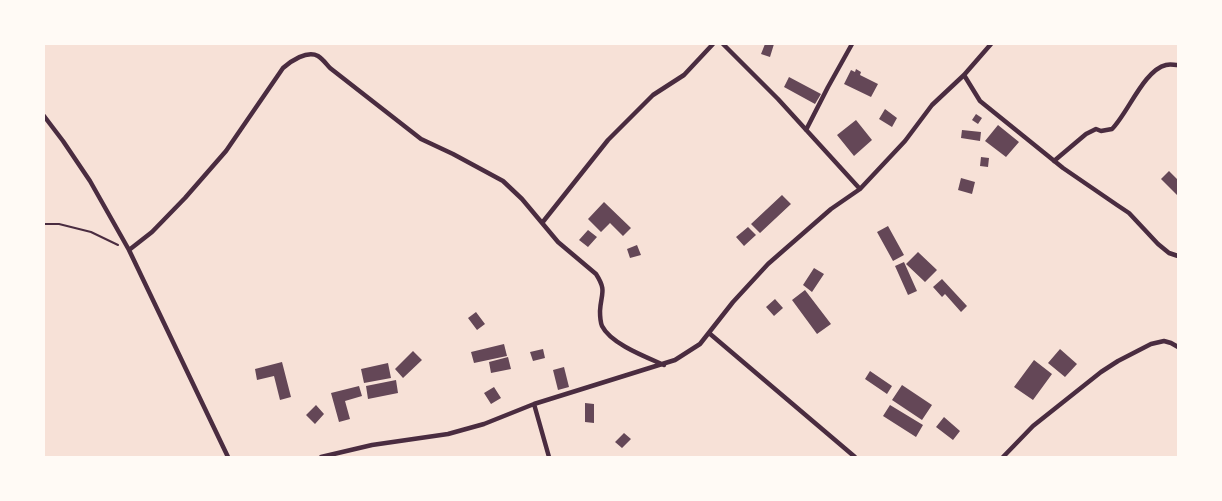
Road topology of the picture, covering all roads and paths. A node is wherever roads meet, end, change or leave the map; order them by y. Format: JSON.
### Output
{"nodes":[{"id":1,"x":713,"y":44,"type":"edge"},
{"id":2,"x":723,"y":44,"type":"edge"},
{"id":3,"x":852,"y":44,"type":"edge"},
{"id":4,"x":991,"y":44,"type":"edge"},
{"id":5,"x":1178,"y":65,"type":"edge"},
{"id":6,"x":964,"y":75,"type":"junction"},
{"id":7,"x":44,"y":116,"type":"edge"},
{"id":8,"x":806,"y":130,"type":"junction"},
{"id":9,"x":1054,"y":161,"type":"junction"},
{"id":10,"x":860,"y":190,"type":"junction"},
{"id":11,"x":44,"y":224,"type":"edge"},
{"id":12,"x":542,"y":224,"type":"junction"},
{"id":13,"x":129,"y":250,"type":"junction"},
{"id":14,"x":1178,"y":256,"type":"edge"},
{"id":15,"x":708,"y":333,"type":"junction"},
{"id":16,"x":1178,"y":347,"type":"edge"},
{"id":17,"x":664,"y":365,"type":"junction"},
{"id":18,"x":534,"y":404,"type":"junction"},
{"id":19,"x":228,"y":457,"type":"edge"},
{"id":20,"x":321,"y":457,"type":"edge"},
{"id":21,"x":549,"y":457,"type":"edge"},
{"id":22,"x":855,"y":457,"type":"edge"},
{"id":23,"x":1003,"y":457,"type":"edge"}],
"edges":[{"from":1,"to":12,"type":"street"},
{"from":2,"to":8,"type":"street"},
{"from":3,"to":8,"type":"street"},
{"from":4,"to":6,"type":"street"},
{"from":5,"to":9,"type":"street"},
{"from":6,"to":9,"type":"street"},
{"from":6,"to":10,"type":"street"},
{"from":7,"to":13,"type":"street"},
{"from":8,"to":10,"type":"street"},
{"from":9,"to":14,"type":"street"},
{"from":10,"to":15,"type":"street"},
{"from":11,"to":13,"type":"path"},
{"from":12,"to":13,"type":"street"},
{"from":12,"to":17,"type":"street"},
{"from":13,"to":19,"type":"street"},
{"from":15,"to":17,"type":"street"},
{"from":15,"to":22,"type":"street"},
{"from":16,"to":23,"type":"street"},
{"from":17,"to":18,"type":"street"},
{"from":18,"to":20,"type":"street"},
{"from":18,"to":21,"type":"street"}]}
